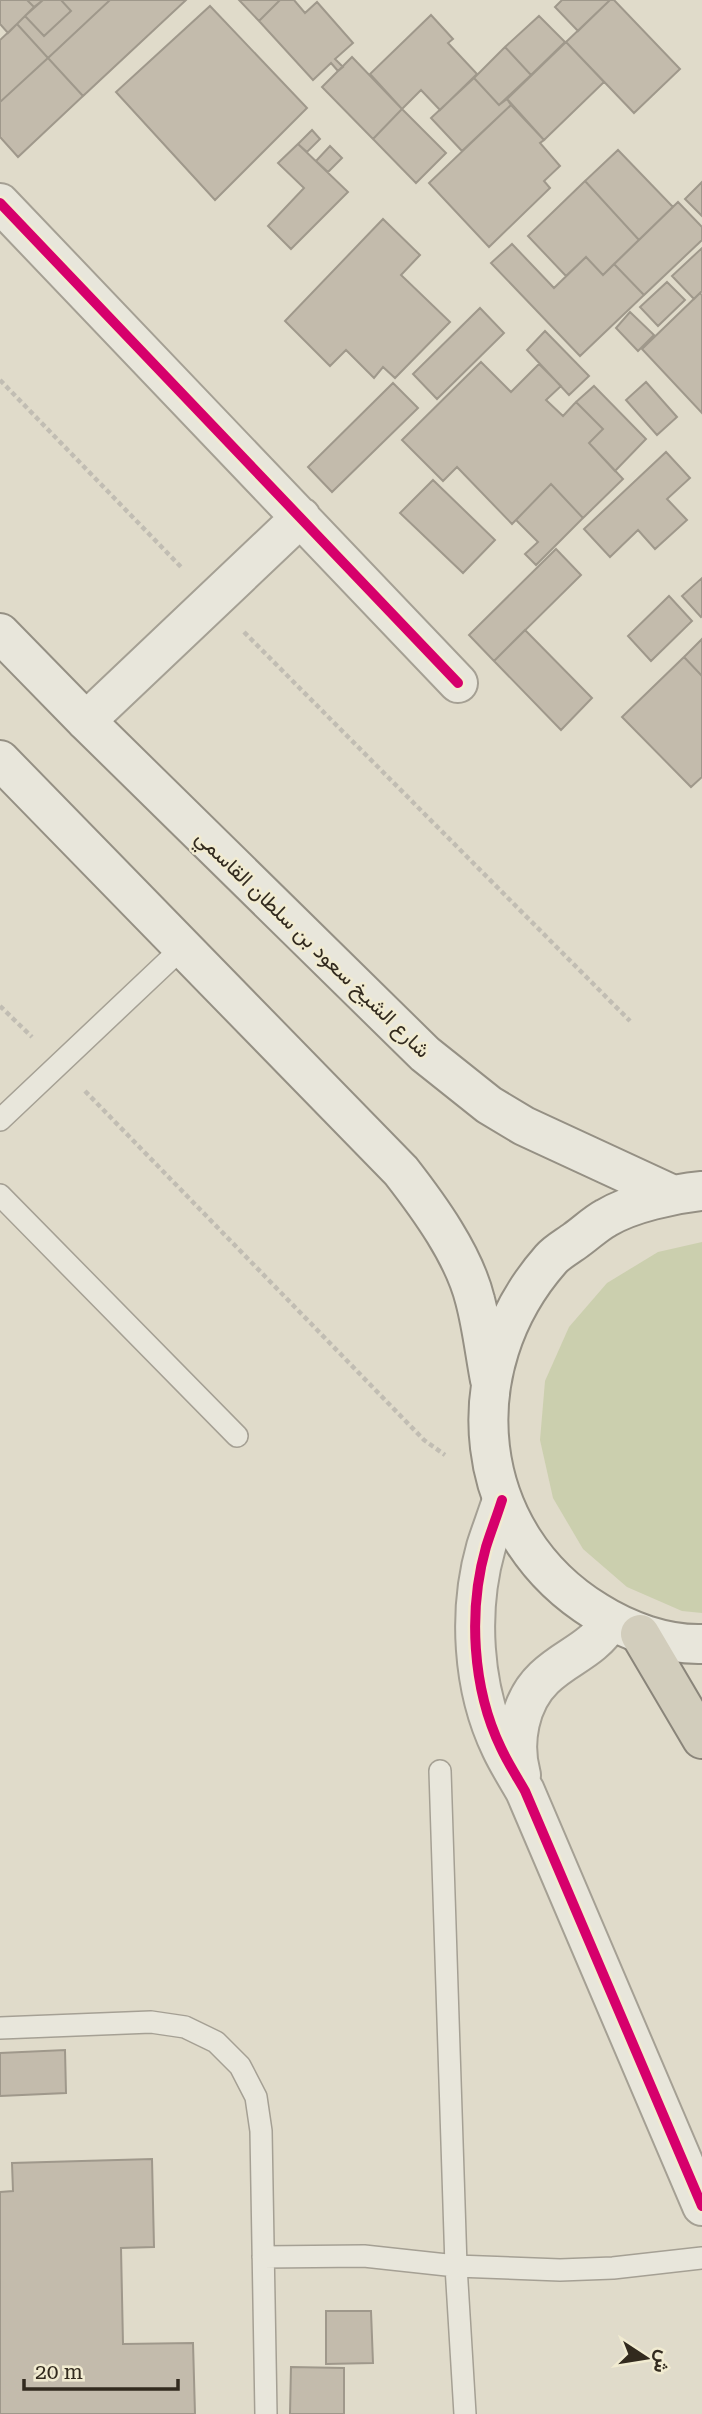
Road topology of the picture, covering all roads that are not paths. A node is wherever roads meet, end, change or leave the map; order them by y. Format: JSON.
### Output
{"nodes":[{"id":1,"x":0,"y":203,"type":"edge"},
{"id":2,"x":301,"y":517,"type":"junction"},
{"id":3,"x":0,"y":633,"type":"edge"},
{"id":4,"x":458,"y":683,"type":"dead end"},
{"id":5,"x":86,"y":722,"type":"junction"},
{"id":6,"x":0,"y":760,"type":"edge"},
{"id":7,"x":182,"y":948,"type":"junction"},
{"id":8,"x":0,"y":1120,"type":"edge"},
{"id":9,"x":686,"y":1192,"type":"edge"},
{"id":10,"x":0,"y":1195,"type":"edge"},
{"id":11,"x":490,"y":1380,"type":"junction"},
{"id":12,"x":237,"y":1436,"type":"dead end"},
{"id":13,"x":498,"y":1488,"type":"junction"},
{"id":14,"x":626,"y":1628,"type":"junction"},
{"id":15,"x":702,"y":1644,"type":"edge"},
{"id":16,"x":702,"y":1739,"type":"edge"},
{"id":17,"x":440,"y":1771,"type":"dead end"},
{"id":18,"x":525,"y":1791,"type":"junction"},
{"id":19,"x":0,"y":2028,"type":"edge"},
{"id":20,"x":702,"y":2206,"type":"edge"},
{"id":21,"x":263,"y":2257,"type":"junction"},
{"id":22,"x":702,"y":2258,"type":"edge"},
{"id":23,"x":456,"y":2266,"type":"junction"},
{"id":24,"x":266,"y":2414,"type":"edge"},
{"id":25,"x":465,"y":2414,"type":"edge"}],
"edges":[{"from":1,"to":2,"type":"main road"},
{"from":2,"to":4,"type":"main road"},
{"from":2,"to":5,"type":"main road"},
{"from":3,"to":5,"type":"main road","name":"شارع الشيخ سعود بن سلطان القاسمي"},
{"from":5,"to":9,"type":"main road","name":"شارع الشيخ سعود بن سلطان القاسمي"},
{"from":6,"to":7,"type":"main road"},
{"from":7,"to":8,"type":"lane"},
{"from":7,"to":11,"type":"main road"},
{"from":9,"to":11,"type":"main road"},
{"from":10,"to":12,"type":"lane"},
{"from":11,"to":13,"type":"main road"},
{"from":13,"to":14,"type":"main road"},
{"from":13,"to":18,"type":"main road"},
{"from":14,"to":15,"type":"main road"},
{"from":14,"to":16,"type":"highway"},
{"from":14,"to":18,"type":"main road"},
{"from":17,"to":23,"type":"lane"},
{"from":18,"to":20,"type":"main road"},
{"from":19,"to":21,"type":"lane"},
{"from":21,"to":23,"type":"lane"},
{"from":21,"to":24,"type":"lane"},
{"from":22,"to":23,"type":"lane"},
{"from":23,"to":25,"type":"lane"}]}
